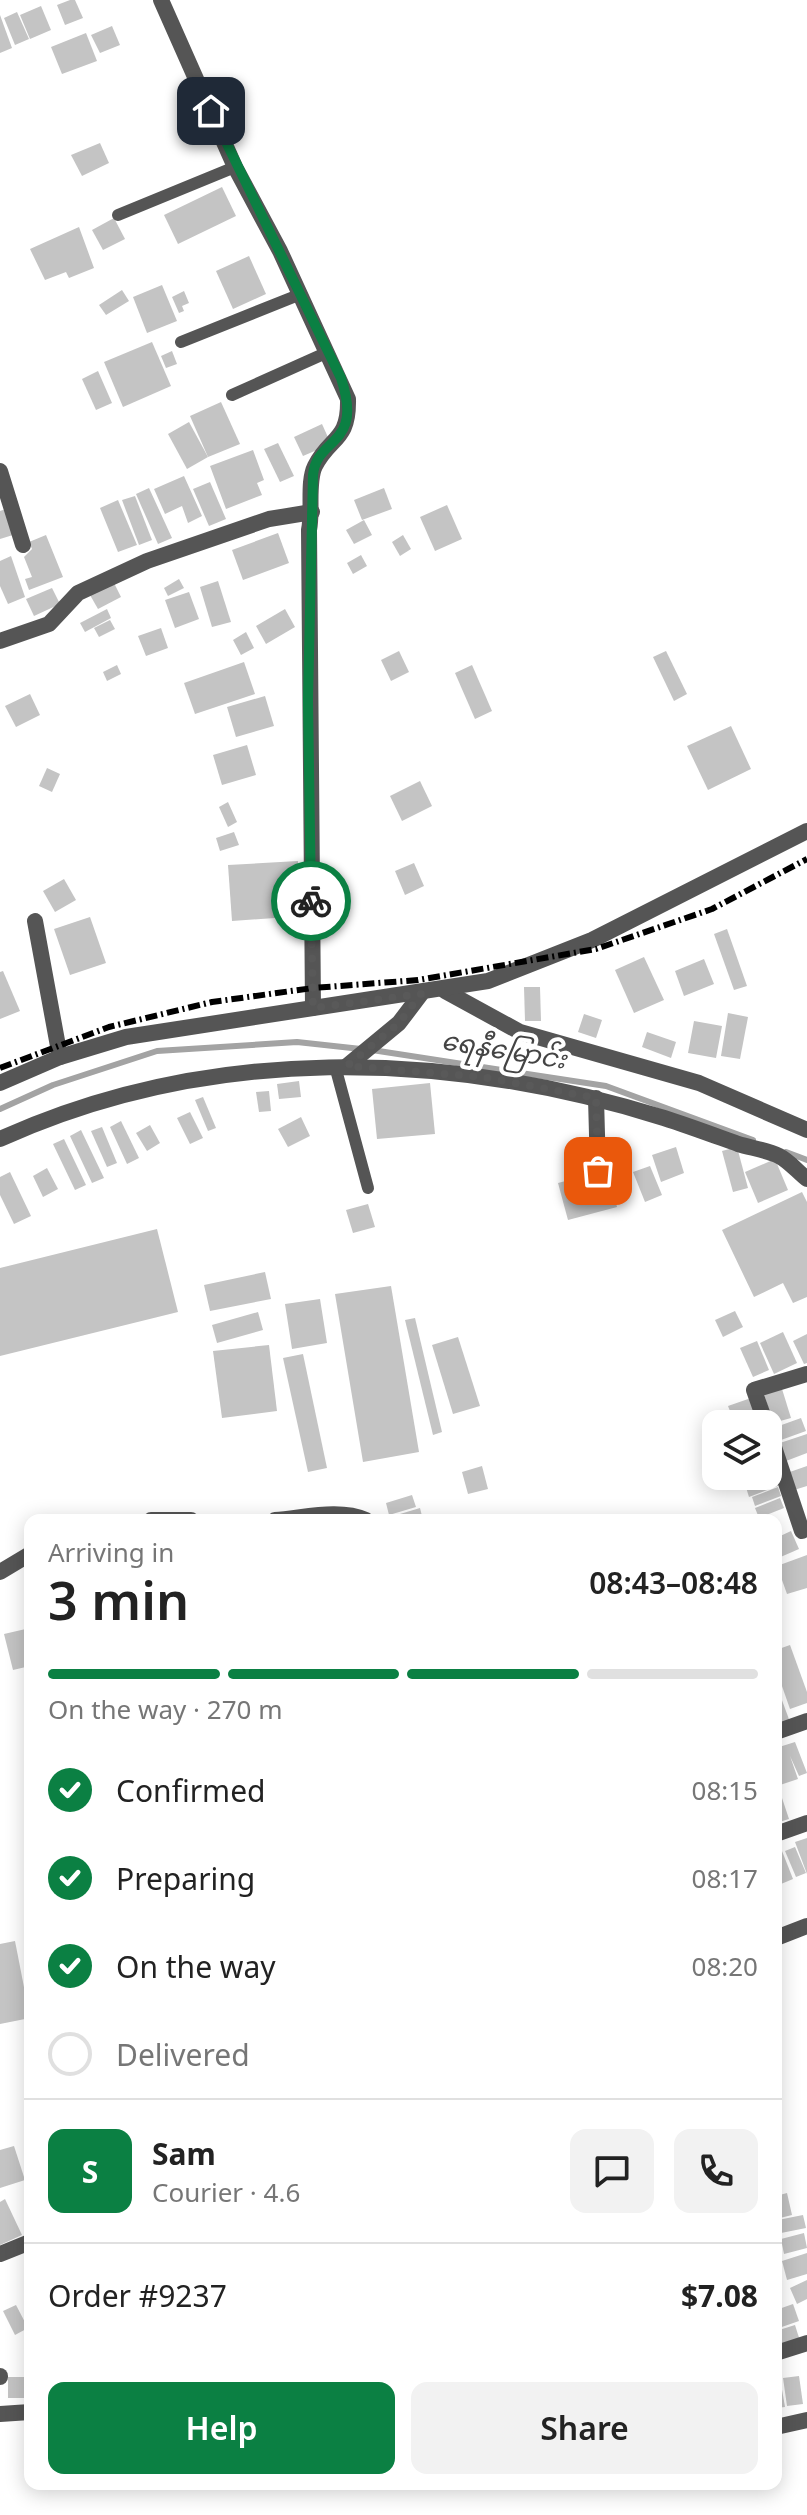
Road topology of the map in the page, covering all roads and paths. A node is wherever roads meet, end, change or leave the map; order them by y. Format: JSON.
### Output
{"nodes":[{"id":1,"x":161,"y":0,"type":"edge"},
{"id":2,"x":235,"y":167,"type":"junction"},
{"id":3,"x":118,"y":215,"type":"dead end"},
{"id":4,"x":301,"y":294,"type":"junction"},
{"id":5,"x":181,"y":342,"type":"dead end"},
{"id":6,"x":328,"y":352,"type":"junction"},
{"id":7,"x":232,"y":395,"type":"dead end"},
{"id":8,"x":0,"y":471,"type":"edge"},
{"id":9,"x":312,"y":512,"type":"junction"},
{"id":10,"x":23,"y":545,"type":"dead end"},
{"id":11,"x":0,"y":641,"type":"edge"},
{"id":12,"x":807,"y":831,"type":"edge"},
{"id":13,"x":35,"y":921,"type":"dead end"},
{"id":14,"x":445,"y":991,"type":"junction"},
{"id":15,"x":420,"y":997,"type":"junction"},
{"id":16,"x":313,"y":1008,"type":"junction"},
{"id":17,"x":60,"y":1057,"type":"junction"},
{"id":18,"x":347,"y":1063,"type":"junction"},
{"id":19,"x":0,"y":1083,"type":"edge"},
{"id":20,"x":596,"y":1098,"type":"junction"},
{"id":21,"x":807,"y":1110,"type":"edge"},
{"id":22,"x":791,"y":1122,"type":"junction"},
{"id":23,"x":807,"y":1130,"type":"edge"},
{"id":24,"x":0,"y":1139,"type":"edge"},
{"id":25,"x":598,"y":1171,"type":"dead end"},
{"id":26,"x":807,"y":1179,"type":"edge"},
{"id":27,"x":368,"y":1188,"type":"dead end"},
{"id":28,"x":807,"y":1374,"type":"edge"},
{"id":29,"x":761,"y":1410,"type":"edge"},
{"id":30,"x":782,"y":1472,"type":"edge"},
{"id":31,"x":802,"y":1531,"type":"dead end"},
{"id":32,"x":24,"y":1558,"type":"edge"},
{"id":33,"x":0,"y":1572,"type":"edge"},
{"id":34,"x":807,"y":1721,"type":"edge"},
{"id":35,"x":782,"y":1730,"type":"edge"},
{"id":36,"x":807,"y":1823,"type":"edge"},
{"id":37,"x":782,"y":1832,"type":"edge"},
{"id":38,"x":807,"y":1926,"type":"edge"},
{"id":39,"x":782,"y":1936,"type":"edge"},
{"id":40,"x":24,"y":2244,"type":"edge"},
{"id":41,"x":0,"y":2254,"type":"edge"},
{"id":42,"x":807,"y":2343,"type":"edge"},
{"id":43,"x":782,"y":2351,"type":"edge"},
{"id":44,"x":24,"y":2412,"type":"edge"},
{"id":45,"x":0,"y":2414,"type":"edge"},
{"id":46,"x":807,"y":2420,"type":"edge"},
{"id":47,"x":782,"y":2426,"type":"edge"}],
"edges":[{"from":1,"to":2,"type":"street"},
{"from":2,"to":3,"type":"lane"},
{"from":2,"to":4,"type":"street"},
{"from":4,"to":5,"type":"lane"},
{"from":4,"to":6,"type":"street"},
{"from":6,"to":7,"type":"lane"},
{"from":6,"to":9,"type":"street"},
{"from":8,"to":10,"type":"street"},
{"from":9,"to":11,"type":"street"},
{"from":9,"to":16,"type":"street"},
{"from":12,"to":14,"type":"street"},
{"from":13,"to":17,"type":"street"},
{"from":14,"to":15,"type":"street"},
{"from":14,"to":22,"type":"street"},
{"from":15,"to":16,"type":"street"},
{"from":15,"to":18,"type":"street"},
{"from":16,"to":17,"type":"street"},
{"from":17,"to":19,"type":"street"},
{"from":18,"to":20,"type":"street"},
{"from":18,"to":24,"type":"street"},
{"from":18,"to":27,"type":"lane"},
{"from":20,"to":25,"type":"street"},
{"from":20,"to":26,"type":"street"},
{"from":21,"to":22,"type":"street"},
{"from":22,"to":23,"type":"street"},
{"from":28,"to":29,"type":"street"},
{"from":30,"to":31,"type":"street"},
{"from":32,"to":33,"type":"street"},
{"from":34,"to":35,"type":"street"},
{"from":36,"to":37,"type":"street"},
{"from":38,"to":39,"type":"street"},
{"from":40,"to":41,"type":"street"},
{"from":42,"to":43,"type":"street"},
{"from":44,"to":45,"type":"street"},
{"from":46,"to":47,"type":"street"}]}
